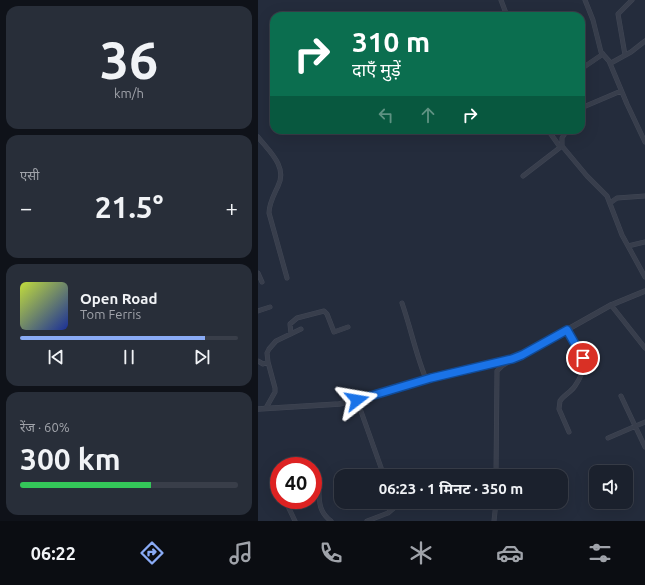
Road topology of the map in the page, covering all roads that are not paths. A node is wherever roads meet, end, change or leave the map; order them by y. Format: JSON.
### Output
{"nodes":[{"id":1,"x":501,"y":0,"type":"edge"},
{"id":2,"x":585,"y":0,"type":"edge"},
{"id":3,"x":632,"y":0,"type":"edge"},
{"id":4,"x":506,"y":12,"type":"edge"},
{"id":5,"x":645,"y":41,"type":"edge"},
{"id":6,"x":603,"y":54,"type":"junction"},
{"id":7,"x":625,"y":56,"type":"junction"},
{"id":8,"x":610,"y":63,"type":"junction"},
{"id":9,"x":585,"y":66,"type":"edge"},
{"id":10,"x":621,"y":90,"type":"junction"},
{"id":11,"x":585,"y":106,"type":"edge"},
{"id":12,"x":551,"y":134,"type":"edge"},
{"id":13,"x":564,"y":134,"type":"edge"},
{"id":14,"x":258,"y":137,"type":"edge"},
{"id":15,"x":645,"y":142,"type":"edge"},
{"id":16,"x":561,"y":147,"type":"junction"},
{"id":17,"x":523,"y":176,"type":"dead end"},
{"id":18,"x":645,"y":196,"type":"edge"},
{"id":19,"x":610,"y":203,"type":"junction"},
{"id":20,"x":645,"y":242,"type":"edge"},
{"id":21,"x":627,"y":244,"type":"junction"},
{"id":22,"x":258,"y":273,"type":"edge"},
{"id":23,"x":645,"y":277,"type":"edge"},
{"id":24,"x":287,"y":278,"type":"dead end"},
{"id":25,"x":262,"y":282,"type":"dead end"},
{"id":26,"x":645,"y":292,"type":"edge"},
{"id":27,"x":402,"y":303,"type":"dead end"},
{"id":28,"x":611,"y":305,"type":"junction"},
{"id":29,"x":270,"y":307,"type":"dead end"},
{"id":30,"x":258,"y":311,"type":"edge"},
{"id":31,"x":348,"y":327,"type":"dead end"},
{"id":32,"x":301,"y":329,"type":"dead end"},
{"id":33,"x":567,"y":330,"type":"junction"},
{"id":34,"x":291,"y":334,"type":"junction"},
{"id":35,"x":645,"y":348,"type":"edge"},
{"id":36,"x":512,"y":359,"type":"junction"},
{"id":37,"x":258,"y":360,"type":"edge"},
{"id":38,"x":268,"y":362,"type":"junction"},
{"id":39,"x":426,"y":380,"type":"junction"},
{"id":40,"x":621,"y":396,"type":"dead end"},
{"id":41,"x":357,"y":400,"type":"junction"},
{"id":42,"x":266,"y":408,"type":"junction"},
{"id":43,"x":258,"y":409,"type":"edge"},
{"id":44,"x":645,"y":422,"type":"edge"},
{"id":45,"x":636,"y":426,"type":"junction"},
{"id":46,"x":568,"y":432,"type":"dead end"},
{"id":47,"x":608,"y":438,"type":"dead end"},
{"id":48,"x":645,"y":447,"type":"edge"},
{"id":49,"x":382,"y":469,"type":"edge"},
{"id":50,"x":496,"y":469,"type":"edge"},
{"id":51,"x":289,"y":509,"type":"edge"},
{"id":52,"x":322,"y":509,"type":"edge"},
{"id":53,"x":394,"y":509,"type":"edge"},
{"id":54,"x":495,"y":509,"type":"edge"},
{"id":55,"x":295,"y":521,"type":"edge"},
{"id":56,"x":331,"y":521,"type":"edge"},
{"id":57,"x":367,"y":521,"type":"edge"},
{"id":58,"x":494,"y":521,"type":"edge"}],
"edges":[{"from":1,"to":4,"type":"street"},
{"from":2,"to":6,"type":"street"},
{"from":3,"to":7,"type":"street"},
{"from":5,"to":7,"type":"street"},
{"from":6,"to":8,"type":"street"},
{"from":6,"to":9,"type":"street"},
{"from":7,"to":8,"type":"street"},
{"from":8,"to":10,"type":"street"},
{"from":10,"to":11,"type":"street"},
{"from":10,"to":15,"type":"street"},
{"from":12,"to":16,"type":"street"},
{"from":13,"to":16,"type":"street"},
{"from":14,"to":24,"type":"street"},
{"from":16,"to":17,"type":"street"},
{"from":16,"to":19,"type":"street"},
{"from":18,"to":19,"type":"street"},
{"from":19,"to":21,"type":"street"},
{"from":20,"to":21,"type":"street"},
{"from":21,"to":23,"type":"street"},
{"from":22,"to":25,"type":"street"},
{"from":26,"to":28,"type":"street"},
{"from":27,"to":39,"type":"street"},
{"from":28,"to":33,"type":"street"},
{"from":28,"to":35,"type":"street"},
{"from":29,"to":30,"type":"street"},
{"from":31,"to":34,"type":"street"},
{"from":32,"to":34,"type":"street"},
{"from":33,"to":36,"type":"street"},
{"from":33,"to":46,"type":"street"},
{"from":34,"to":38,"type":"street"},
{"from":36,"to":39,"type":"street"},
{"from":36,"to":50,"type":"street"},
{"from":37,"to":38,"type":"street"},
{"from":38,"to":42,"type":"street"},
{"from":39,"to":41,"type":"street"},
{"from":40,"to":45,"type":"street"},
{"from":41,"to":42,"type":"street"},
{"from":41,"to":49,"type":"street"},
{"from":42,"to":43,"type":"street"},
{"from":44,"to":45,"type":"street"},
{"from":45,"to":47,"type":"street"},
{"from":45,"to":48,"type":"street"},
{"from":51,"to":55,"type":"street"},
{"from":52,"to":56,"type":"street"},
{"from":53,"to":57,"type":"street"},
{"from":54,"to":58,"type":"street"}]}
